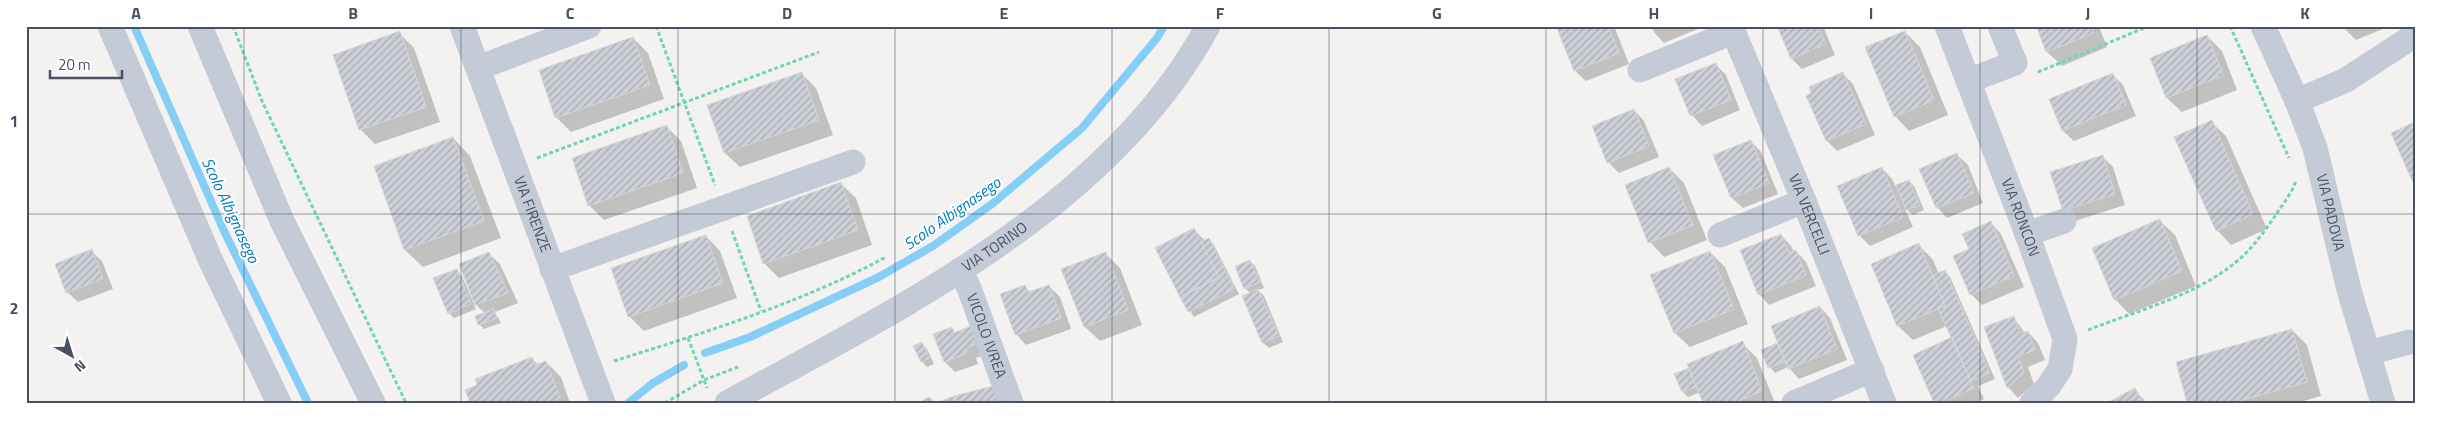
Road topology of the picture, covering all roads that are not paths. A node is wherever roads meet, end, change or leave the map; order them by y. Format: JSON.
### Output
{"nodes":[{"id":1,"x":110,"y":26,"type":"edge"},
{"id":2,"x":200,"y":26,"type":"edge"},
{"id":3,"x":462,"y":26,"type":"edge"},
{"id":4,"x":589,"y":26,"type":"edge"},
{"id":5,"x":1208,"y":26,"type":"edge"},
{"id":6,"x":1947,"y":26,"type":"edge"},
{"id":7,"x":2000,"y":26,"type":"edge"},
{"id":8,"x":2262,"y":26,"type":"edge"},
{"id":9,"x":1732,"y":29,"type":"edge"},
{"id":10,"x":2415,"y":35,"type":"edge"},
{"id":11,"x":478,"y":68,"type":"junction"},
{"id":12,"x":1640,"y":70,"type":"dead end"},
{"id":13,"x":1968,"y":81,"type":"junction"},
{"id":14,"x":2298,"y":101,"type":"junction"},
{"id":15,"x":853,"y":162,"type":"dead end"},
{"id":16,"x":1804,"y":201,"type":"junction"},
{"id":17,"x":2064,"y":221,"type":"dead end"},
{"id":18,"x":2027,"y":234,"type":"junction"},
{"id":19,"x":1720,"y":235,"type":"dead end"},
{"id":20,"x":552,"y":268,"type":"junction"},
{"id":21,"x":960,"y":270,"type":"junction"},
{"id":22,"x":2408,"y":342,"type":"dead end"},
{"id":23,"x":2368,"y":353,"type":"junction"},
{"id":24,"x":1872,"y":370,"type":"junction"},
{"id":25,"x":718,"y":397,"type":"edge"},
{"id":26,"x":279,"y":403,"type":"edge"},
{"id":27,"x":373,"y":403,"type":"edge"},
{"id":28,"x":602,"y":403,"type":"edge"},
{"id":29,"x":1011,"y":403,"type":"edge"},
{"id":30,"x":1794,"y":403,"type":"edge"},
{"id":31,"x":1884,"y":403,"type":"edge"},
{"id":32,"x":2032,"y":403,"type":"edge"},
{"id":33,"x":2384,"y":403,"type":"edge"}],
"edges":[{"from":1,"to":26,"type":"street"},
{"from":2,"to":27,"type":"street"},
{"from":3,"to":11,"type":"street","name":"VIA FIRENZE"},
{"from":4,"to":11,"type":"street"},
{"from":5,"to":21,"type":"street","name":"VIA TORINO"},
{"from":6,"to":13,"type":"street","name":"VIA RONCON"},
{"from":7,"to":13,"type":"street"},
{"from":8,"to":14,"type":"street","name":"VIA PADOVA"},
{"from":9,"to":12,"type":"street"},
{"from":9,"to":16,"type":"street","name":"VIA VERCELLI"},
{"from":10,"to":14,"type":"street"},
{"from":11,"to":20,"type":"street","name":"VIA FIRENZE"},
{"from":13,"to":18,"type":"street","name":"VIA RONCON"},
{"from":14,"to":23,"type":"street","name":"VIA PADOVA"},
{"from":15,"to":20,"type":"street"},
{"from":16,"to":19,"type":"street"},
{"from":16,"to":24,"type":"street","name":"VIA VERCELLI"},
{"from":17,"to":18,"type":"street"},
{"from":18,"to":32,"type":"street","name":"VIA RONCON"},
{"from":20,"to":28,"type":"street","name":"VIA FIRENZE"},
{"from":21,"to":25,"type":"street","name":"VIA TORINO"},
{"from":21,"to":29,"type":"street","name":"VICOLO IVREA"},
{"from":22,"to":23,"type":"street"},
{"from":23,"to":33,"type":"street","name":"VIA PADOVA"},
{"from":24,"to":30,"type":"street"},
{"from":24,"to":31,"type":"street","name":"VIA VERCELLI"}]}
